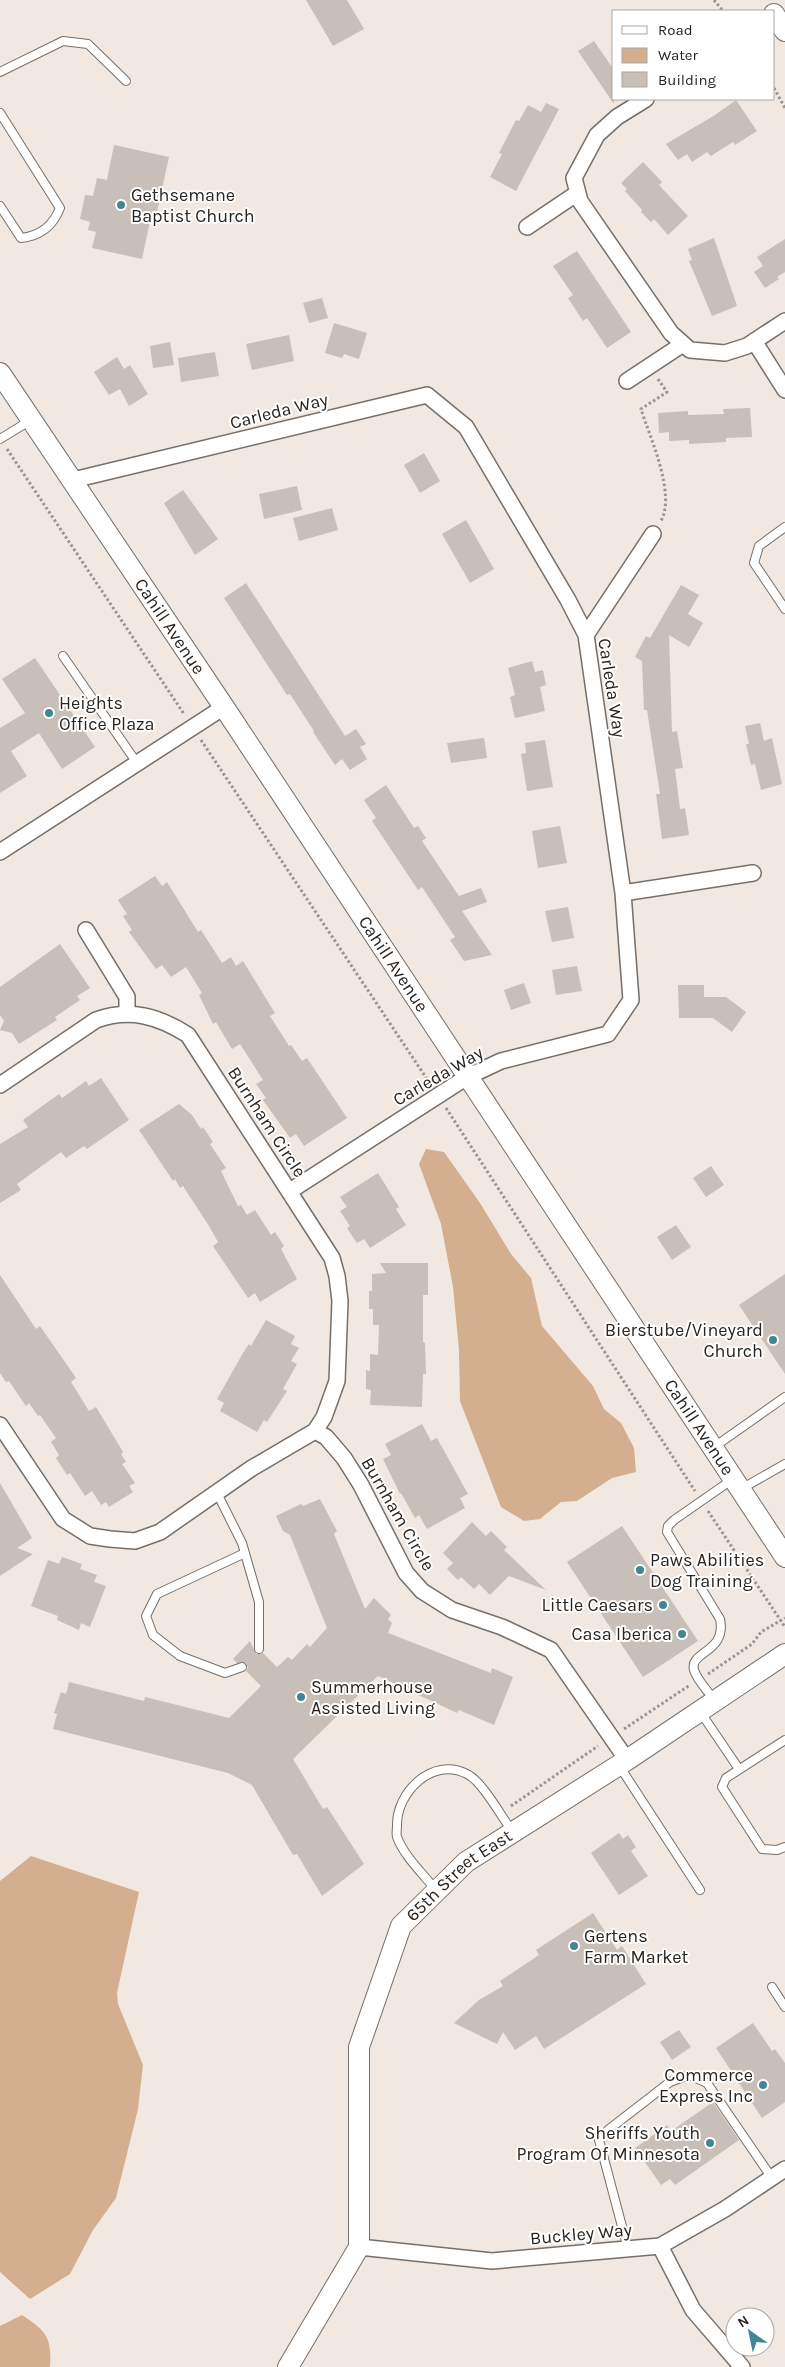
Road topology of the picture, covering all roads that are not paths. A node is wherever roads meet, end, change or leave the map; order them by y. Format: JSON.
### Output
{"nodes":[{"id":1,"x":0,"y":72,"type":"edge"},
{"id":2,"x":126,"y":81,"type":"dead end"},
{"id":3,"x":644,"y":100,"type":"edge"},
{"id":4,"x":0,"y":113,"type":"edge"},
{"id":5,"x":576,"y":194,"type":"junction"},
{"id":6,"x":0,"y":206,"type":"edge"},
{"id":7,"x":527,"y":227,"type":"dead end"},
{"id":8,"x":785,"y":321,"type":"edge"},
{"id":9,"x":754,"y":341,"type":"junction"},
{"id":10,"x":683,"y":344,"type":"junction"},
{"id":11,"x":0,"y":373,"type":"edge"},
{"id":12,"x":627,"y":381,"type":"dead end"},
{"id":13,"x":785,"y":390,"type":"edge"},
{"id":14,"x":31,"y":420,"type":"junction"},
{"id":15,"x":0,"y":438,"type":"edge"},
{"id":16,"x":73,"y":480,"type":"junction"},
{"id":17,"x":785,"y":527,"type":"edge"},
{"id":18,"x":653,"y":534,"type":"road end"},
{"id":19,"x":785,"y":609,"type":"edge"},
{"id":20,"x":586,"y":635,"type":"junction"},
{"id":21,"x":63,"y":656,"type":"dead end"},
{"id":22,"x":224,"y":707,"type":"junction"},
{"id":23,"x":137,"y":763,"type":"junction"},
{"id":24,"x":0,"y":852,"type":"edge"},
{"id":25,"x":753,"y":873,"type":"dead end"},
{"id":26,"x":624,"y":893,"type":"junction"},
{"id":27,"x":86,"y":930,"type":"dead end"},
{"id":28,"x":127,"y":1013,"type":"junction"},
{"id":29,"x":467,"y":1077,"type":"junction"},
{"id":30,"x":0,"y":1085,"type":"edge"},
{"id":31,"x":290,"y":1190,"type":"junction"},
{"id":32,"x":785,"y":1397,"type":"edge"},
{"id":33,"x":0,"y":1425,"type":"edge"},
{"id":34,"x":315,"y":1431,"type":"junction"},
{"id":35,"x":712,"y":1448,"type":"junction"},
{"id":36,"x":785,"y":1464,"type":"edge"},
{"id":37,"x":737,"y":1485,"type":"junction"},
{"id":38,"x":217,"y":1492,"type":"junction"},
{"id":39,"x":245,"y":1553,"type":"junction"},
{"id":40,"x":785,"y":1558,"type":"edge"},
{"id":41,"x":259,"y":1649,"type":"dead end"},
{"id":42,"x":785,"y":1654,"type":"edge"},
{"id":43,"x":242,"y":1667,"type":"dead end"},
{"id":44,"x":707,"y":1706,"type":"junction"},
{"id":45,"x":785,"y":1740,"type":"edge"},
{"id":46,"x":623,"y":1762,"type":"junction"},
{"id":47,"x":739,"y":1769,"type":"junction"},
{"id":48,"x":513,"y":1832,"type":"junction"},
{"id":49,"x":785,"y":1847,"type":"edge"},
{"id":50,"x":700,"y":1890,"type":"dead end"},
{"id":51,"x":437,"y":1891,"type":"junction"},
{"id":52,"x":772,"y":1987,"type":"dead end"},
{"id":53,"x":785,"y":2007,"type":"edge"},
{"id":54,"x":785,"y":2169,"type":"edge"},
{"id":55,"x":772,"y":2178,"type":"junction"},
{"id":56,"x":660,"y":2246,"type":"junction"},
{"id":57,"x":359,"y":2247,"type":"junction"},
{"id":58,"x":628,"y":2249,"type":"junction"},
{"id":59,"x":288,"y":2367,"type":"edge"},
{"id":60,"x":742,"y":2367,"type":"edge"}],
"edges":[{"from":1,"to":2,"type":"lane"},
{"from":3,"to":5,"type":"street"},
{"from":4,"to":6,"type":"lane"},
{"from":5,"to":7,"type":"street"},
{"from":5,"to":10,"type":"street"},
{"from":8,"to":9,"type":"street"},
{"from":9,"to":10,"type":"street"},
{"from":9,"to":13,"type":"street"},
{"from":10,"to":12,"type":"street"},
{"from":11,"to":14,"type":"street","name":"Cahill Avenue"},
{"from":14,"to":15,"type":"lane"},
{"from":14,"to":16,"type":"street","name":"Cahill Avenue"},
{"from":16,"to":20,"type":"street","name":"Carleda Way"},
{"from":16,"to":22,"type":"street","name":"Cahill Avenue"},
{"from":17,"to":19,"type":"lane"},
{"from":18,"to":20,"type":"street"},
{"from":20,"to":26,"type":"street","name":"Carleda Way"},
{"from":21,"to":23,"type":"lane"},
{"from":22,"to":23,"type":"street"},
{"from":22,"to":29,"type":"street","name":"Cahill Avenue"},
{"from":23,"to":24,"type":"street"},
{"from":25,"to":26,"type":"street"},
{"from":26,"to":29,"type":"street","name":"Carleda Way"},
{"from":27,"to":28,"type":"street"},
{"from":28,"to":30,"type":"street","name":"Burnham Circle"},
{"from":28,"to":31,"type":"street","name":"Burnham Circle"},
{"from":29,"to":31,"type":"street","name":"Carleda Way"},
{"from":29,"to":35,"type":"street","name":"Cahill Avenue"},
{"from":31,"to":34,"type":"street","name":"Burnham Circle"},
{"from":32,"to":35,"type":"lane"},
{"from":33,"to":38,"type":"street","name":"Burnham Circle"},
{"from":34,"to":38,"type":"street","name":"Burnham Circle"},
{"from":34,"to":46,"type":"street","name":"Burnham Circle"},
{"from":35,"to":37,"type":"street","name":"Cahill Avenue"},
{"from":36,"to":37,"type":"lane"},
{"from":37,"to":40,"type":"street","name":"Cahill Avenue"},
{"from":37,"to":44,"type":"lane"},
{"from":38,"to":39,"type":"lane"},
{"from":39,"to":41,"type":"lane"},
{"from":39,"to":43,"type":"lane"},
{"from":42,"to":44,"type":"street","name":"65th Street East"},
{"from":44,"to":46,"type":"street","name":"65th Street East"},
{"from":44,"to":47,"type":"lane"},
{"from":45,"to":47,"type":"lane"},
{"from":46,"to":48,"type":"street","name":"65th Street East"},
{"from":46,"to":50,"type":"lane"},
{"from":47,"to":49,"type":"lane"},
{"from":48,"to":51,"type":"street","name":"65th Street East"},
{"from":48,"to":51,"type":"lane"},
{"from":51,"to":57,"type":"street","name":"65th Street East"},
{"from":52,"to":53,"type":"lane"},
{"from":54,"to":55,"type":"street","name":"Buckley Way"},
{"from":55,"to":56,"type":"street","name":"Buckley Way"},
{"from":55,"to":58,"type":"lane"},
{"from":56,"to":58,"type":"street","name":"Buckley Way"},
{"from":56,"to":60,"type":"street"},
{"from":57,"to":58,"type":"street","name":"Buckley Way"},
{"from":57,"to":59,"type":"street"}]}
